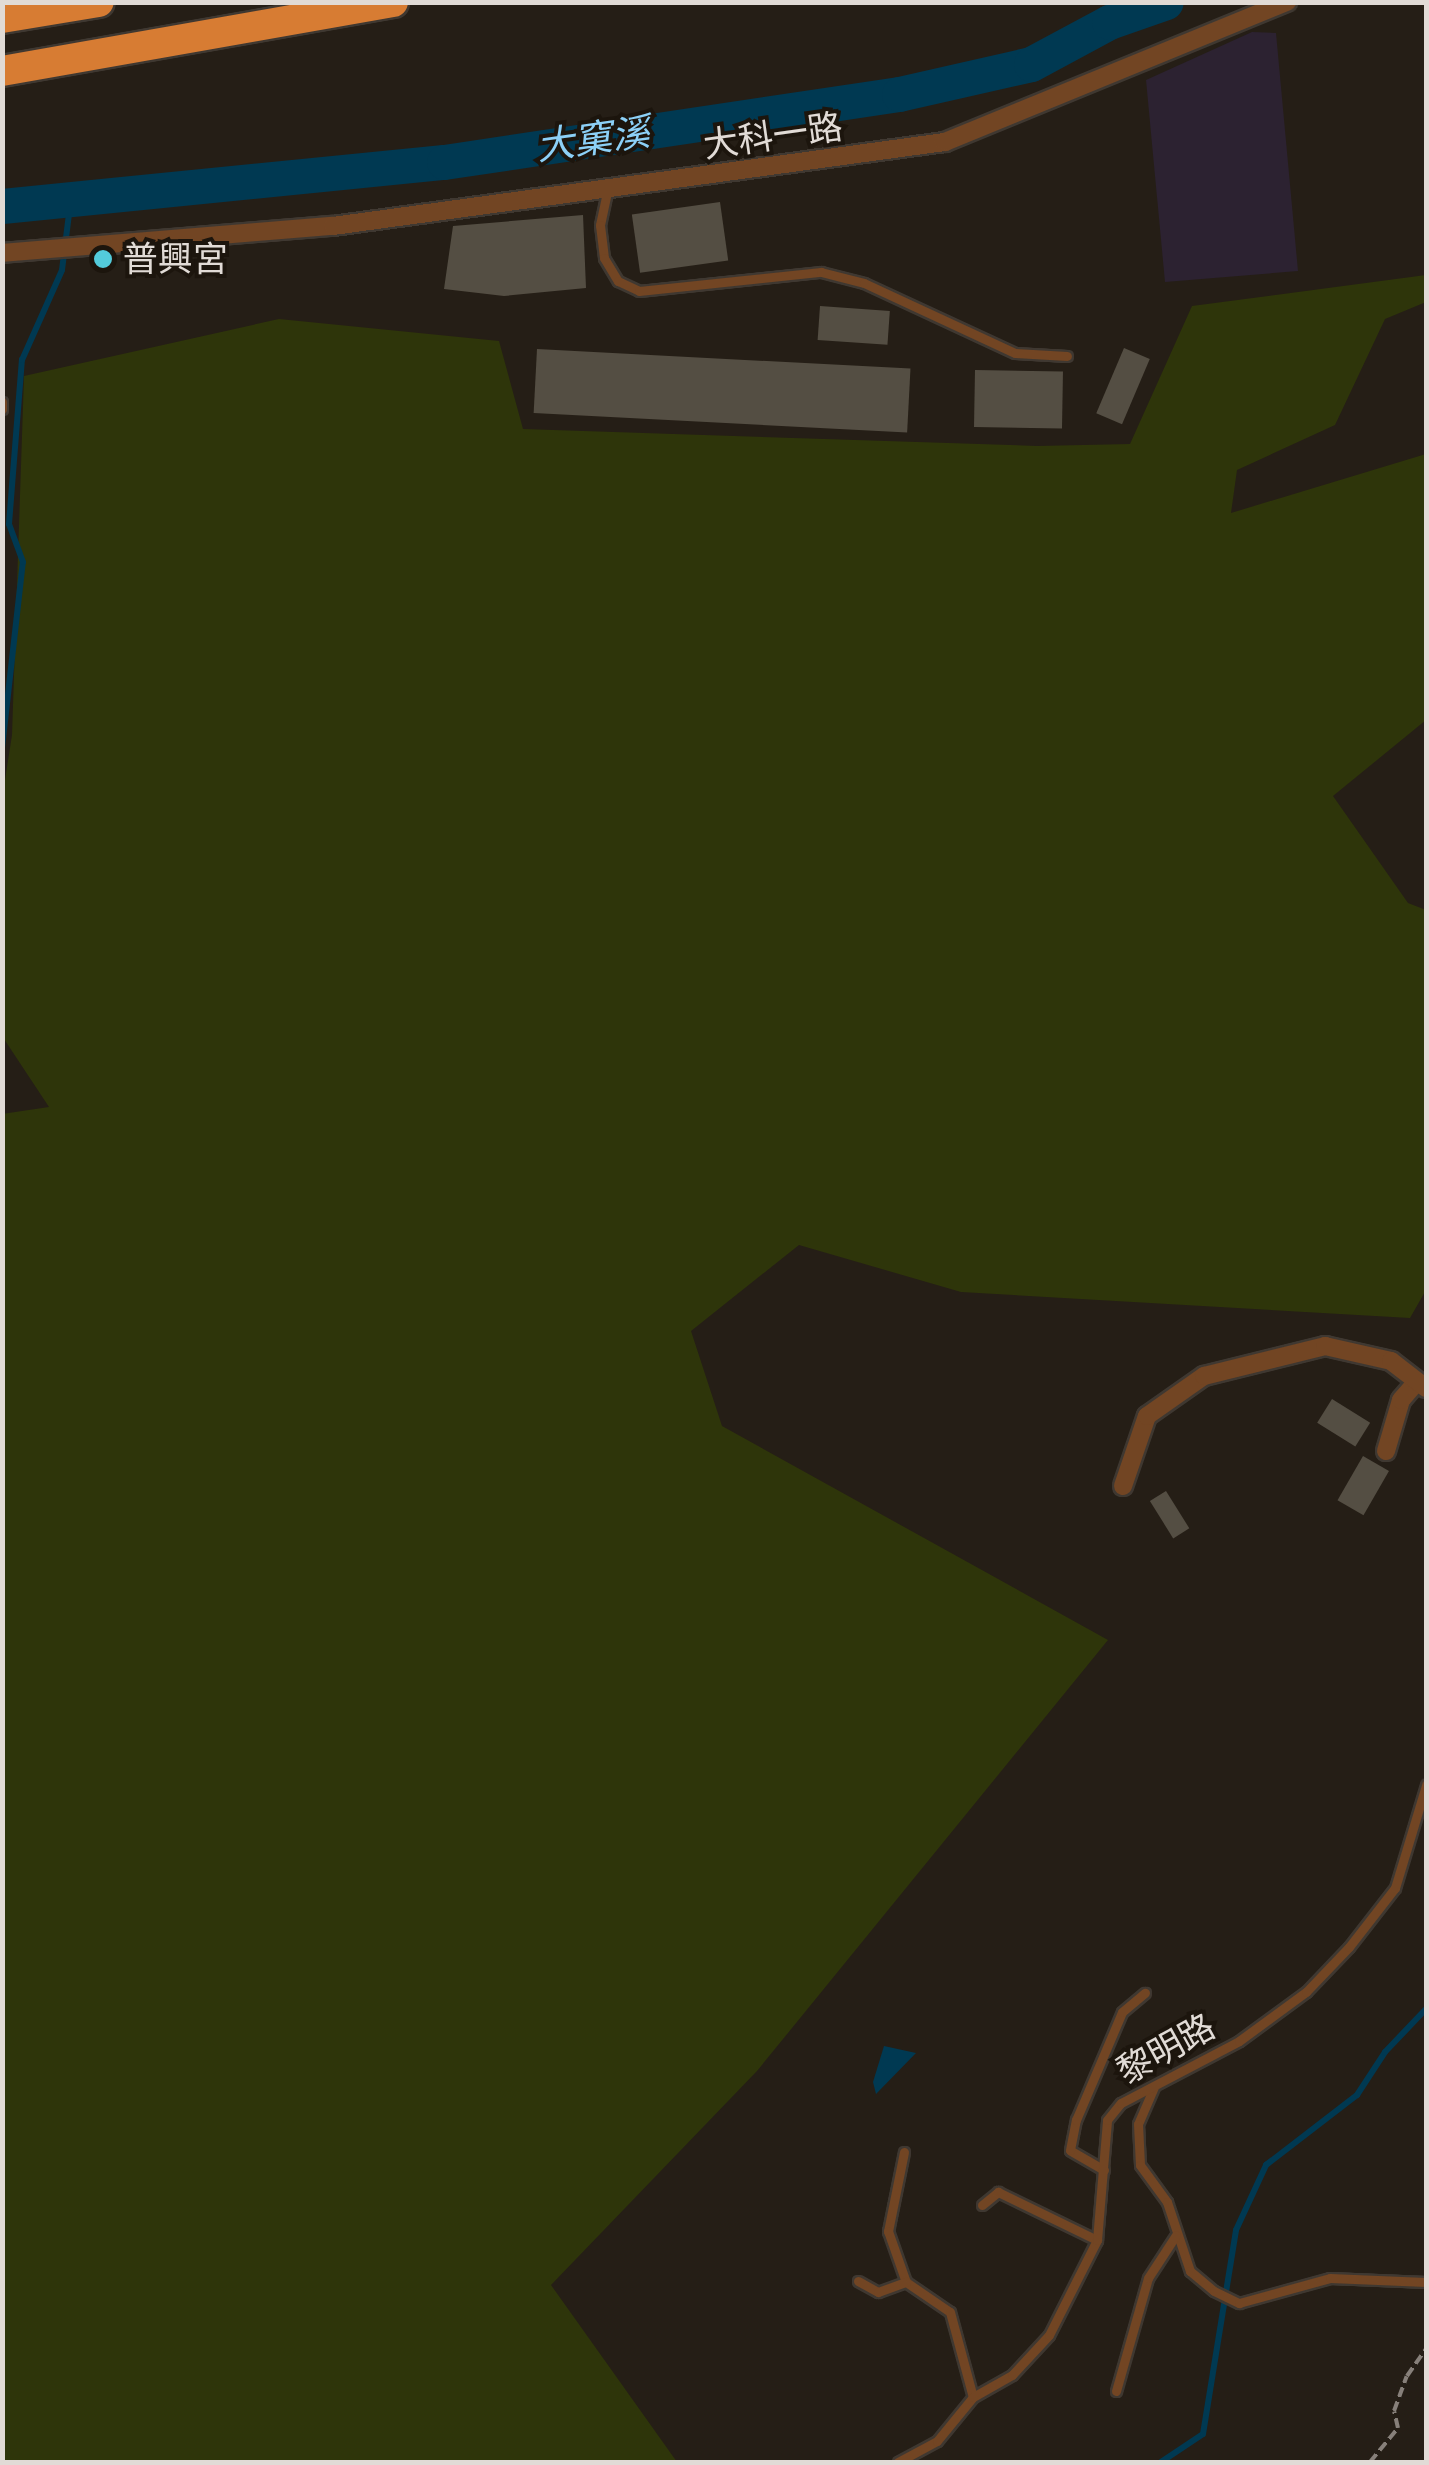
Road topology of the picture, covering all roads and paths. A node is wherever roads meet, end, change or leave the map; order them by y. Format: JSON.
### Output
{"nodes":[{"id":1,"x":99,"y":2,"type":"edge"},
{"id":2,"x":393,"y":2,"type":"edge"},
{"id":3,"x":1287,"y":2,"type":"edge"},
{"id":4,"x":2,"y":18,"type":"edge"},
{"id":5,"x":2,"y":70,"type":"edge"},
{"id":6,"x":606,"y":192,"type":"junction"},
{"id":7,"x":2,"y":253,"type":"edge"},
{"id":8,"x":1067,"y":356,"type":"dead end"},
{"id":9,"x":1422,"y":1386,"type":"edge"},
{"id":10,"x":1386,"y":1450,"type":"dead end"},
{"id":11,"x":1124,"y":1486,"type":"dead end"},
{"id":12,"x":1426,"y":1785,"type":"edge"},
{"id":13,"x":1145,"y":1993,"type":"dead end"},
{"id":14,"x":1154,"y":2088,"type":"junction"},
{"id":15,"x":904,"y":2152,"type":"dead end"},
{"id":16,"x":1104,"y":2170,"type":"junction"},
{"id":17,"x":982,"y":2205,"type":"dead end"},
{"id":18,"x":1176,"y":2235,"type":"junction"},
{"id":19,"x":1097,"y":2240,"type":"junction"},
{"id":20,"x":858,"y":2281,"type":"dead end"},
{"id":21,"x":906,"y":2282,"type":"junction"},
{"id":22,"x":1426,"y":2282,"type":"edge"},
{"id":23,"x":1426,"y":2349,"type":"edge"},
{"id":24,"x":1116,"y":2391,"type":"dead end"},
{"id":25,"x":974,"y":2397,"type":"junction"},
{"id":26,"x":898,"y":2462,"type":"edge"},
{"id":27,"x":1370,"y":2462,"type":"edge"}],
"edges":[{"from":1,"to":4,"type":"highway"},
{"from":2,"to":5,"type":"highway"},
{"from":3,"to":6,"type":"street","name":"大科一路"},
{"from":6,"to":7,"type":"street","name":"大科一路"},
{"from":6,"to":8,"type":"lane"},
{"from":9,"to":10,"type":"street"},
{"from":9,"to":11,"type":"street"},
{"from":12,"to":14,"type":"lane","name":"黎明路"},
{"from":13,"to":16,"type":"lane"},
{"from":14,"to":16,"type":"lane","name":"黎明路"},
{"from":14,"to":18,"type":"lane"},
{"from":15,"to":21,"type":"lane"},
{"from":16,"to":19,"type":"lane","name":"黎明路"},
{"from":17,"to":19,"type":"lane"},
{"from":18,"to":22,"type":"lane"},
{"from":18,"to":24,"type":"lane"},
{"from":19,"to":25,"type":"lane","name":"黎明路"},
{"from":20,"to":21,"type":"lane"},
{"from":21,"to":25,"type":"lane"},
{"from":23,"to":27,"type":"path"},
{"from":25,"to":26,"type":"lane","name":"黎明路"}]}
